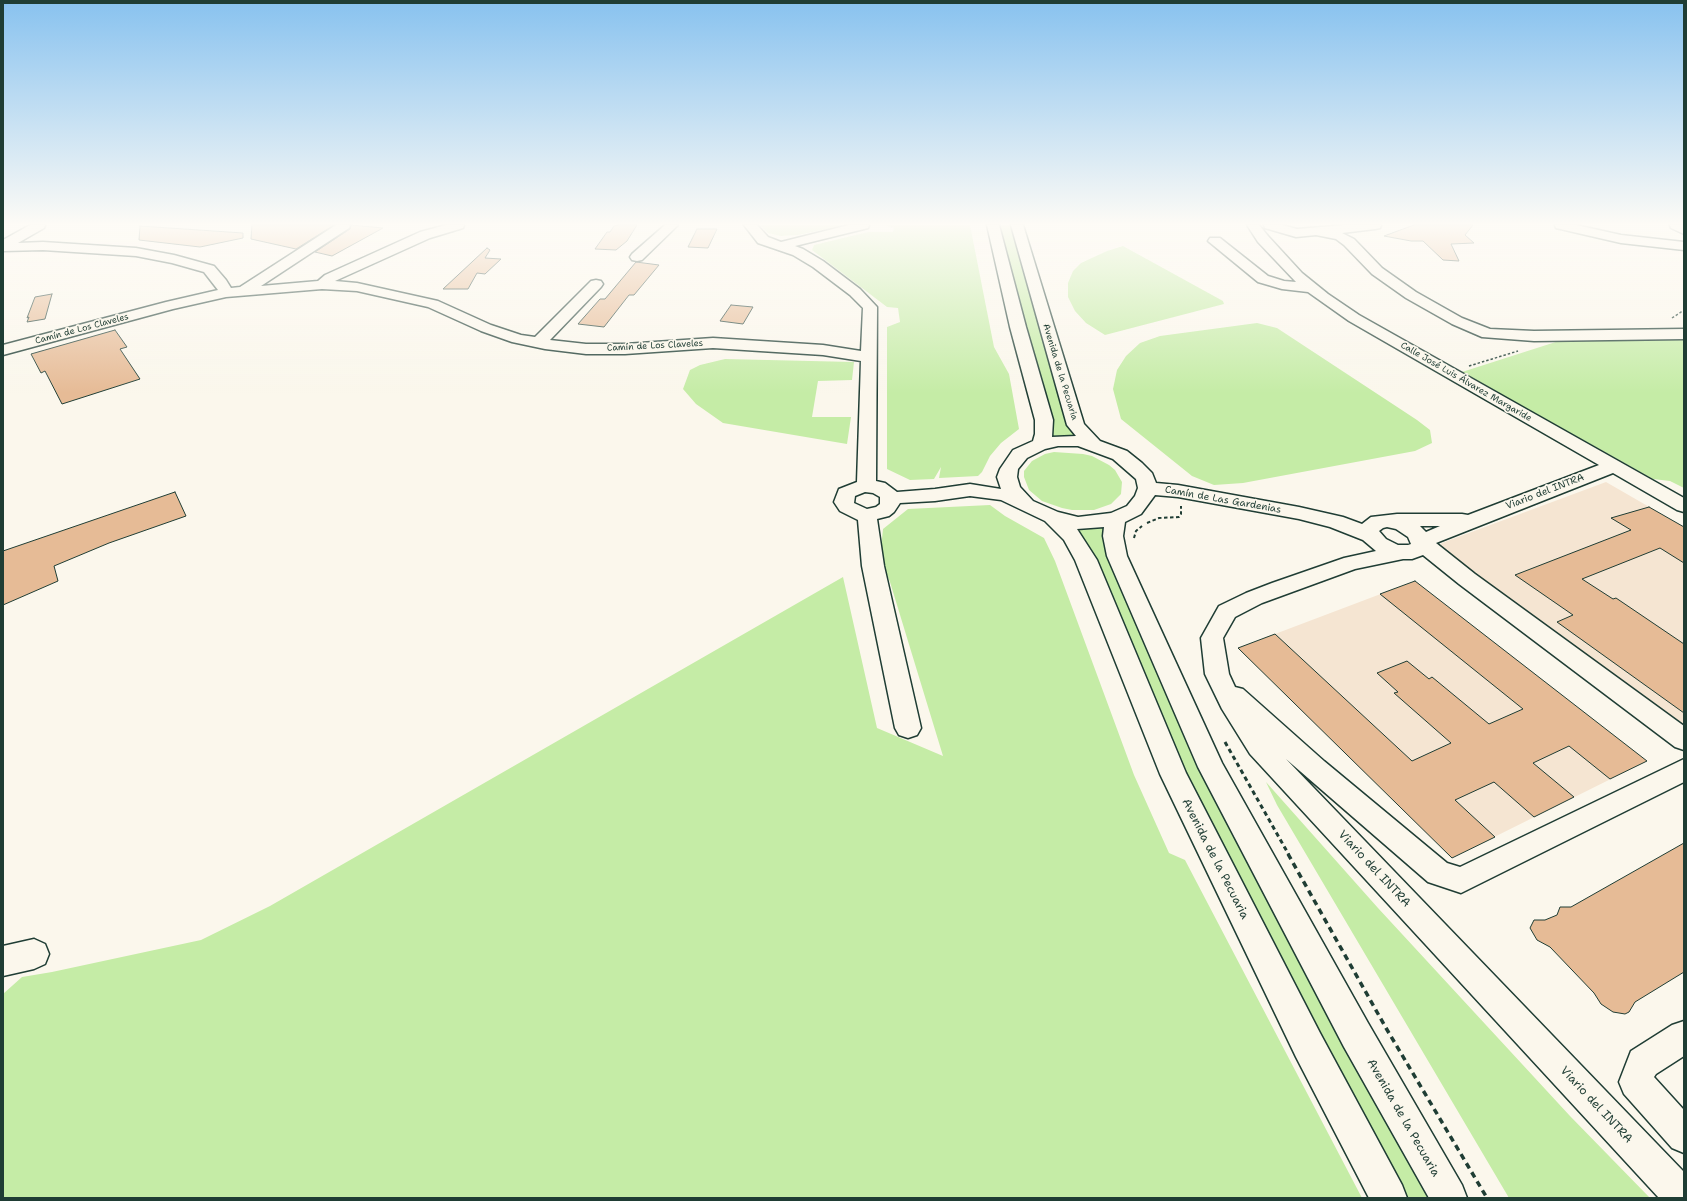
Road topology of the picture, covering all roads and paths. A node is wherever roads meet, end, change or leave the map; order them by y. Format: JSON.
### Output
{"nodes":[{"id":1,"x":219,"y":281,"type":"edge"},
{"id":2,"x":258,"y":281,"type":"edge"},
{"id":3,"x":327,"y":281,"type":"edge"},
{"id":4,"x":841,"y":281,"type":"edge"},
{"id":5,"x":1007,"y":281,"type":"edge"},
{"id":6,"x":1034,"y":281,"type":"edge"},
{"id":7,"x":1268,"y":281,"type":"edge"},
{"id":8,"x":1304,"y":281,"type":"edge"},
{"id":9,"x":1391,"y":281,"type":"edge"},
{"id":10,"x":596,"y":284,"type":"dead end"},
{"id":11,"x":322,"y":285,"type":"junction"},
{"id":12,"x":1313,"y":288,"type":"junction"},
{"id":13,"x":243,"y":291,"type":"junction"},
{"id":14,"x":226,"y":293,"type":"junction"},
{"id":15,"x":1684,"y":334,"type":"edge"},
{"id":16,"x":538,"y":343,"type":"junction"},
{"id":17,"x":3,"y":350,"type":"edge"},
{"id":18,"x":1519,"y":350,"type":"dead end"},
{"id":19,"x":868,"y":357,"type":"junction"},
{"id":20,"x":1449,"y":373,"type":"junction"},
{"id":21,"x":1041,"y":444,"type":"junction"},
{"id":22,"x":1094,"y":445,"type":"junction"},
{"id":23,"x":1012,"y":462,"type":"junction"},
{"id":24,"x":1615,"y":466,"type":"junction"},
{"id":25,"x":866,"y":486,"type":"junction"},
{"id":26,"x":1148,"y":488,"type":"junction"},
{"id":27,"x":970,"y":490,"type":"junction"},
{"id":28,"x":891,"y":498,"type":"junction"},
{"id":29,"x":1026,"y":505,"type":"junction"},
{"id":30,"x":1684,"y":506,"type":"edge"},
{"id":31,"x":867,"y":515,"type":"junction"},
{"id":32,"x":1052,"y":517,"type":"junction"},
{"id":33,"x":1116,"y":519,"type":"junction"},
{"id":34,"x":1475,"y":519,"type":"junction"},
{"id":35,"x":1379,"y":529,"type":"junction"},
{"id":36,"x":1412,"y":547,"type":"junction"},
{"id":37,"x":1350,"y":563,"type":"junction"},
{"id":38,"x":1223,"y":687,"type":"junction"},
{"id":39,"x":908,"y":728,"type":"dead end"},
{"id":40,"x":1684,"y":740,"type":"edge"},
{"id":41,"x":1684,"y":770,"type":"edge"},
{"id":42,"x":34,"y":954,"type":"dead end"},
{"id":43,"x":3,"y":961,"type":"edge"},
{"id":44,"x":1684,"y":1037,"type":"edge"},
{"id":45,"x":1684,"y":1136,"type":"edge"},
{"id":46,"x":1389,"y":1198,"type":"edge"},
{"id":47,"x":1449,"y":1198,"type":"edge"},
{"id":48,"x":1684,"y":1198,"type":"edge"}],
"edges":[{"from":1,"to":14,"type":"street"},
{"from":2,"to":13,"type":"street"},
{"from":3,"to":11,"type":"street"},
{"from":4,"to":19,"type":"street"},
{"from":5,"to":21,"type":"street"},
{"from":6,"to":22,"type":"street","name":"Avenida de la Pecuaria"},
{"from":7,"to":12,"type":"street"},
{"from":8,"to":12,"type":"street","name":"Calle José Luis Álvarez Margaride"},
{"from":9,"to":15,"type":"street"},
{"from":10,"to":16,"type":"street"},
{"from":11,"to":13,"type":"street","name":"Camín de Los Claveles"},
{"from":11,"to":16,"type":"street","name":"Camín de Los Claveles"},
{"from":12,"to":20,"type":"street","name":"Calle José Luis Álvarez Margaride"},
{"from":13,"to":14,"type":"street","name":"Camín de Los Claveles"},
{"from":14,"to":17,"type":"street","name":"Camín de Los Claveles"},
{"from":16,"to":19,"type":"street","name":"Camín de Los Claveles"},
{"from":18,"to":20,"type":"path"},
{"from":19,"to":25,"type":"street"},
{"from":20,"to":24,"type":"street","name":"Calle José Luis Álvarez Margaride"},
{"from":21,"to":22,"type":"street"},
{"from":21,"to":23,"type":"street"},
{"from":22,"to":26,"type":"street"},
{"from":23,"to":27,"type":"street"},
{"from":23,"to":29,"type":"street"},
{"from":24,"to":30,"type":"street","name":"Calle José Luis Álvarez Margaride"},
{"from":24,"to":34,"type":"street","name":"Viario del INTRA"},
{"from":25,"to":28,"type":"street"},
{"from":25,"to":31,"type":"street"},
{"from":26,"to":33,"type":"street"},
{"from":26,"to":35,"type":"street","name":"Camín de Las Gardenias"},
{"from":27,"to":28,"type":"street"},
{"from":27,"to":29,"type":"street"},
{"from":28,"to":31,"type":"street"},
{"from":29,"to":32,"type":"street"},
{"from":31,"to":39,"type":"street"},
{"from":32,"to":33,"type":"street"},
{"from":32,"to":46,"type":"street","name":"Avenida de la Pecuaria"},
{"from":33,"to":47,"type":"street","name":"Avenida de la Pecuaria"},
{"from":34,"to":35,"type":"street"},
{"from":34,"to":36,"type":"street","name":"Viario del INTRA"},
{"from":35,"to":36,"type":"street"},
{"from":35,"to":36,"type":"street"},
{"from":35,"to":37,"type":"street"},
{"from":36,"to":37,"type":"street","name":"Viario del INTRA"},
{"from":36,"to":40,"type":"street"},
{"from":37,"to":38,"type":"street","name":"Viario del INTRA"},
{"from":38,"to":41,"type":"street"},
{"from":38,"to":48,"type":"street","name":"Viario del INTRA"},
{"from":42,"to":43,"type":"street"},
{"from":44,"to":45,"type":"street"}]}
